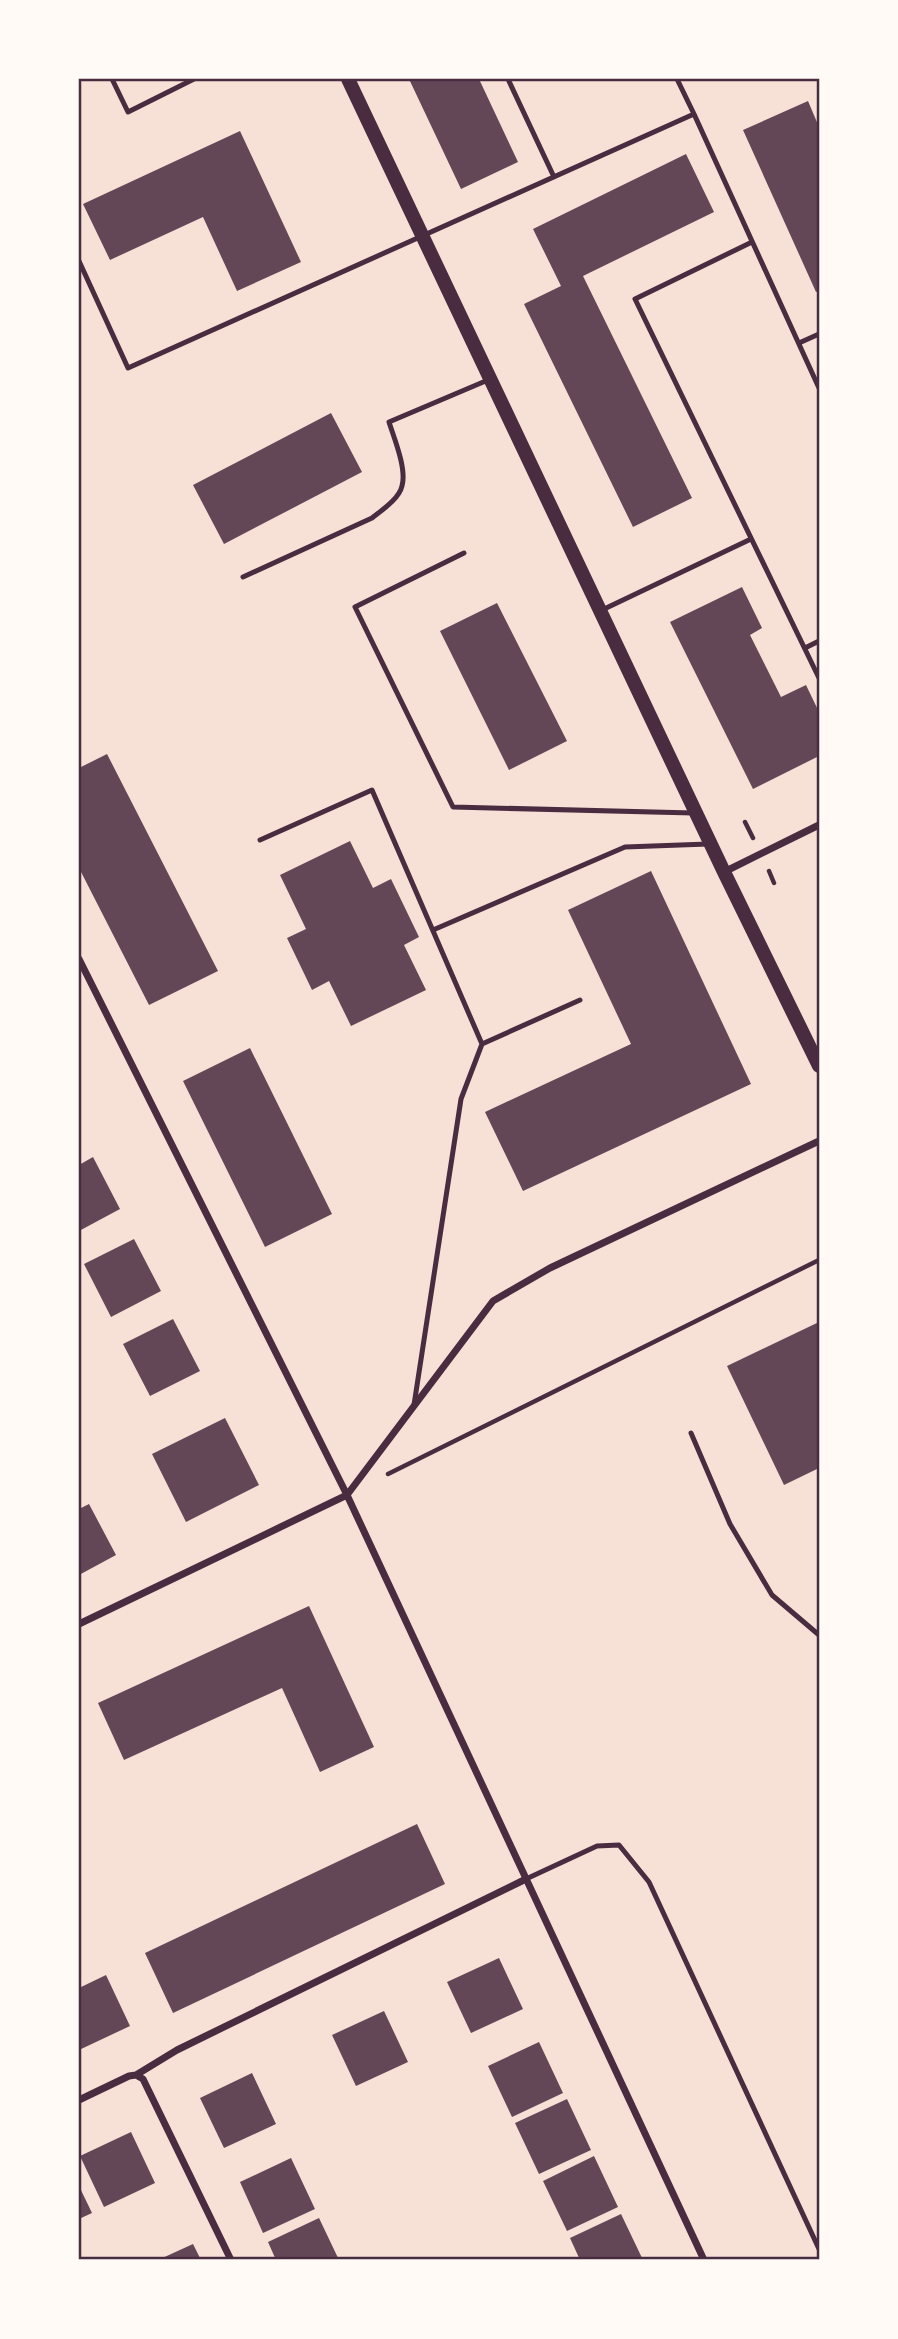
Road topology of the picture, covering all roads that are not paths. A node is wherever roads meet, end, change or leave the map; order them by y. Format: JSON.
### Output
{"nodes":[{"id":1,"x":112,"y":79,"type":"edge"},
{"id":2,"x":194,"y":79,"type":"edge"},
{"id":3,"x":348,"y":79,"type":"edge"},
{"id":4,"x":508,"y":79,"type":"edge"},
{"id":5,"x":677,"y":79,"type":"edge"},
{"id":6,"x":694,"y":114,"type":"junction"},
{"id":7,"x":554,"y":177,"type":"junction"},
{"id":8,"x":423,"y":236,"type":"junction"},
{"id":9,"x":752,"y":242,"type":"junction"},
{"id":10,"x":79,"y":261,"type":"edge"},
{"id":11,"x":819,"y":334,"type":"edge"},
{"id":12,"x":799,"y":343,"type":"junction"},
{"id":13,"x":491,"y":379,"type":"junction"},
{"id":14,"x":819,"y":388,"type":"edge"},
{"id":15,"x":751,"y":539,"type":"junction"},
{"id":16,"x":464,"y":553,"type":"dead end"},
{"id":17,"x":243,"y":577,"type":"dead end"},
{"id":18,"x":600,"y":611,"type":"junction"},
{"id":19,"x":819,"y":641,"type":"edge"},
{"id":20,"x":805,"y":648,"type":"junction"},
{"id":21,"x":819,"y":678,"type":"edge"},
{"id":22,"x":696,"y":813,"type":"junction"},
{"id":23,"x":819,"y":825,"type":"edge"},
{"id":24,"x":260,"y":840,"type":"dead end"},
{"id":25,"x":711,"y":844,"type":"junction"},
{"id":26,"x":724,"y":872,"type":"junction"},
{"id":27,"x":433,"y":930,"type":"junction"},
{"id":28,"x":79,"y":959,"type":"edge"},
{"id":29,"x":580,"y":1000,"type":"dead end"},
{"id":30,"x":482,"y":1044,"type":"junction"},
{"id":31,"x":819,"y":1066,"type":"edge"},
{"id":32,"x":819,"y":1141,"type":"edge"},
{"id":33,"x":413,"y":1408,"type":"junction"},
{"id":34,"x":691,"y":1433,"type":"dead end"},
{"id":35,"x":347,"y":1496,"type":"junction"},
{"id":36,"x":79,"y":1624,"type":"edge"},
{"id":37,"x":819,"y":1635,"type":"edge"},
{"id":38,"x":526,"y":1879,"type":"junction"},
{"id":39,"x":136,"y":2075,"type":"junction"},
{"id":40,"x":79,"y":2099,"type":"edge"},
{"id":41,"x":819,"y":2249,"type":"edge"},
{"id":42,"x":231,"y":2260,"type":"edge"},
{"id":43,"x":704,"y":2260,"type":"edge"}],
"edges":[{"from":1,"to":2,"type":"lane"},
{"from":3,"to":8,"type":"main road"},
{"from":4,"to":7,"type":"lane"},
{"from":5,"to":6,"type":"lane"},
{"from":6,"to":7,"type":"lane"},
{"from":6,"to":9,"type":"lane"},
{"from":7,"to":8,"type":"lane"},
{"from":8,"to":10,"type":"lane"},
{"from":8,"to":13,"type":"main road"},
{"from":9,"to":12,"type":"lane"},
{"from":9,"to":15,"type":"lane"},
{"from":11,"to":12,"type":"lane"},
{"from":12,"to":14,"type":"lane"},
{"from":13,"to":17,"type":"lane"},
{"from":13,"to":18,"type":"main road"},
{"from":15,"to":18,"type":"lane"},
{"from":15,"to":20,"type":"lane"},
{"from":16,"to":22,"type":"lane"},
{"from":18,"to":22,"type":"main road"},
{"from":19,"to":20,"type":"lane"},
{"from":20,"to":21,"type":"lane"},
{"from":22,"to":25,"type":"main road"},
{"from":23,"to":26,"type":"street"},
{"from":24,"to":27,"type":"lane"},
{"from":25,"to":26,"type":"main road"},
{"from":25,"to":27,"type":"lane"},
{"from":26,"to":31,"type":"main road"},
{"from":27,"to":30,"type":"lane"},
{"from":28,"to":35,"type":"street"},
{"from":29,"to":30,"type":"lane"},
{"from":30,"to":33,"type":"lane"},
{"from":32,"to":33,"type":"street"},
{"from":33,"to":35,"type":"street"},
{"from":34,"to":37,"type":"lane"},
{"from":35,"to":36,"type":"street"},
{"from":35,"to":38,"type":"street"},
{"from":38,"to":39,"type":"street"},
{"from":38,"to":41,"type":"lane"},
{"from":38,"to":43,"type":"street"},
{"from":39,"to":40,"type":"street"},
{"from":39,"to":42,"type":"street"}]}
